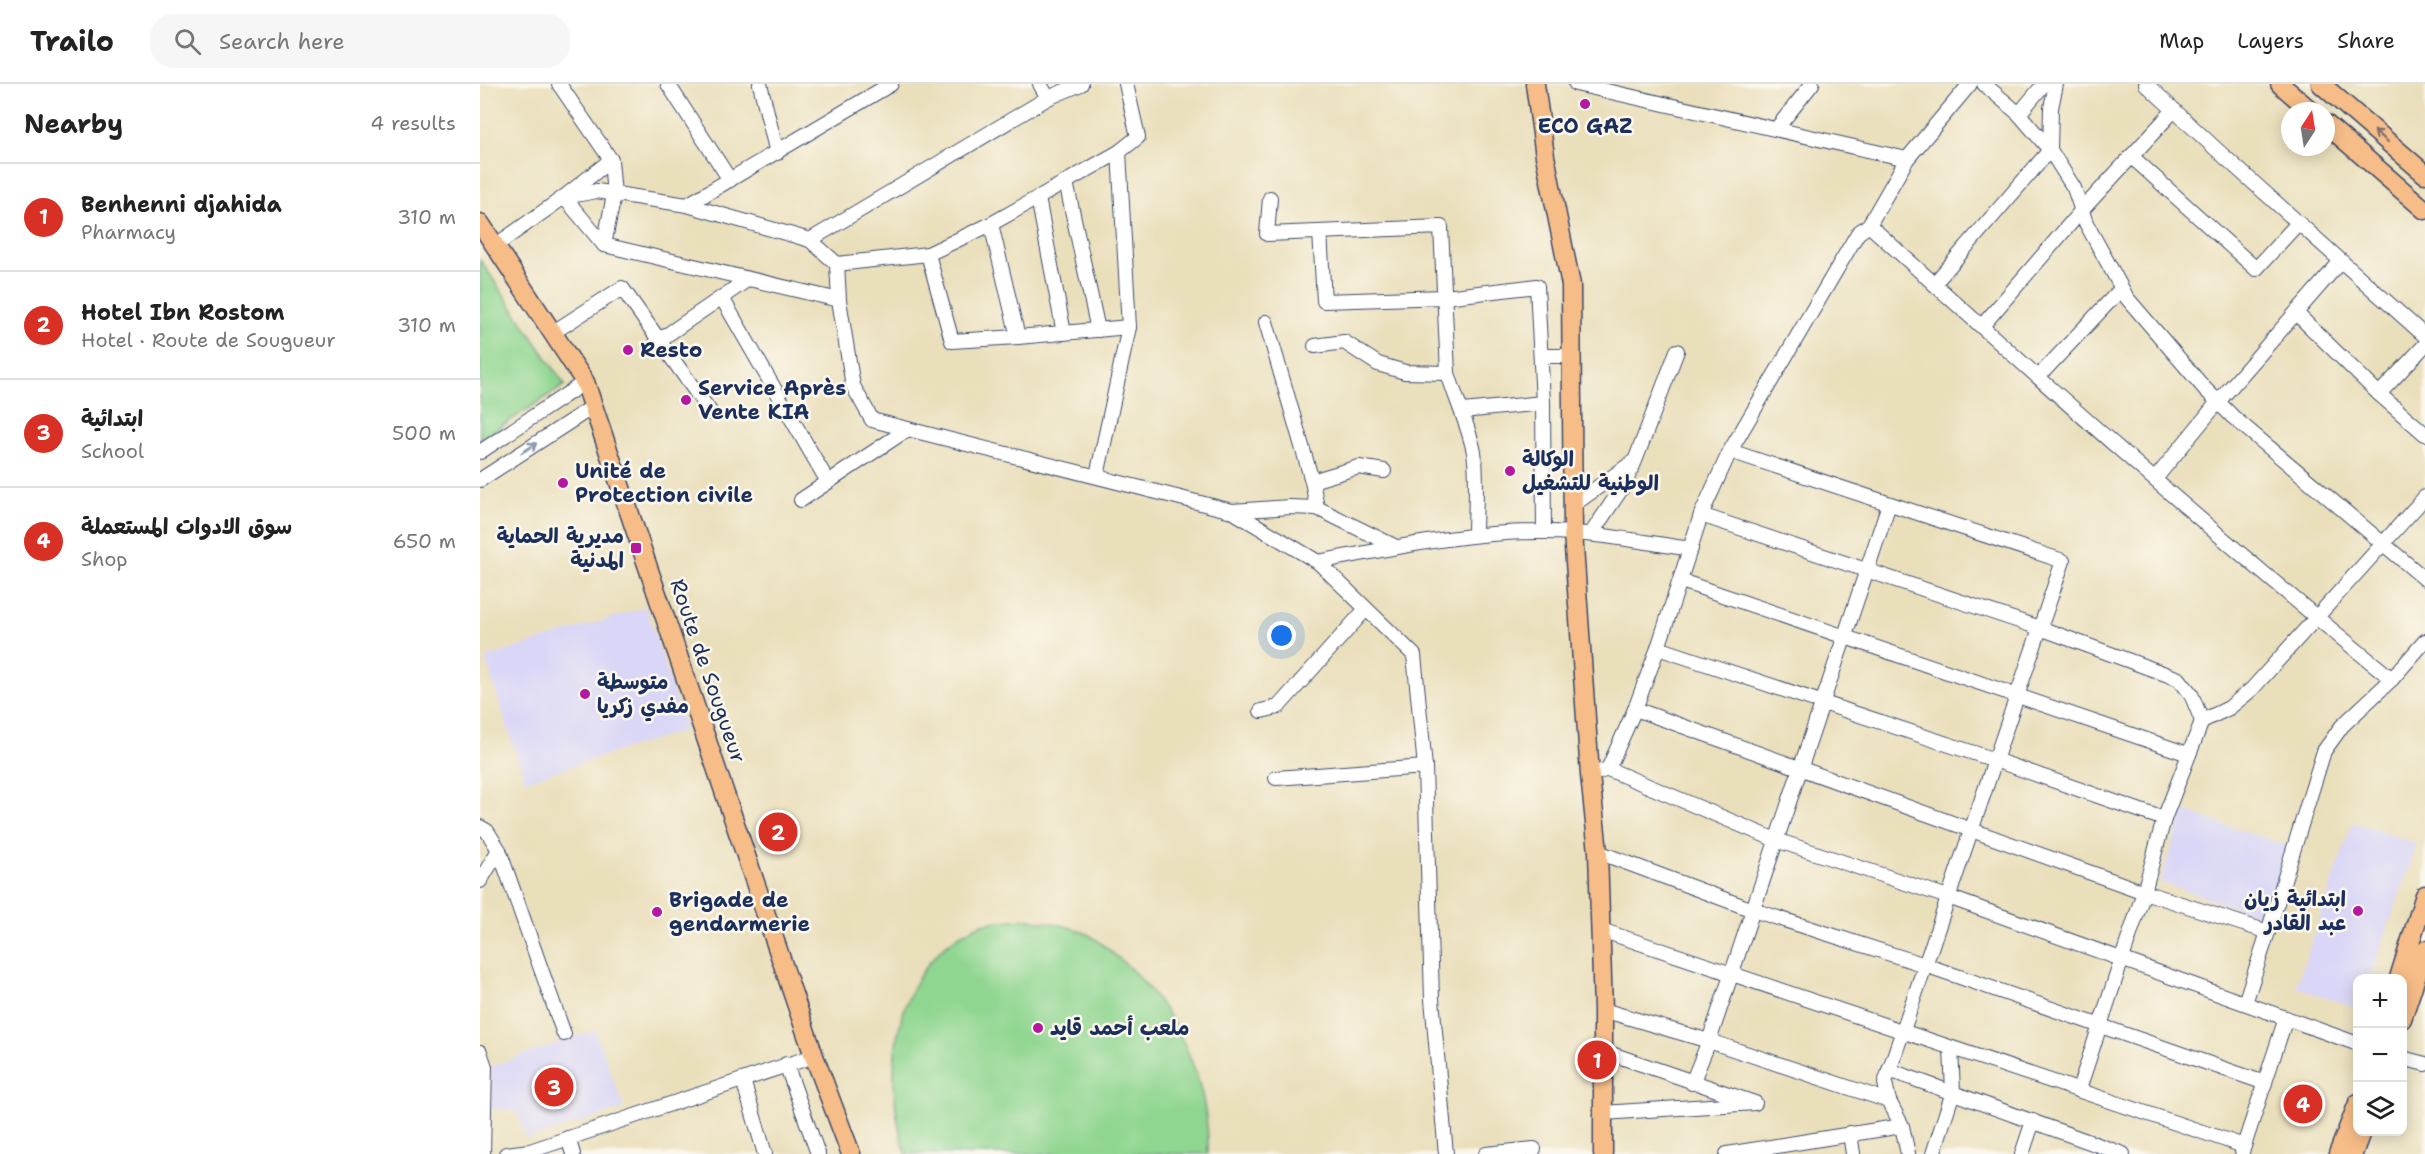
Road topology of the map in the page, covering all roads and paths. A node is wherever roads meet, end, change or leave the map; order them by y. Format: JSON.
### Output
{"nodes":[{"id":1,"x":559,"y":84,"type":"edge"},
{"id":2,"x":668,"y":84,"type":"edge"},
{"id":3,"x":760,"y":84,"type":"edge"},
{"id":4,"x":891,"y":84,"type":"edge"},
{"id":5,"x":1040,"y":84,"type":"edge"},
{"id":6,"x":1081,"y":84,"type":"edge"},
{"id":7,"x":1125,"y":84,"type":"edge"},
{"id":8,"x":1535,"y":84,"type":"edge"},
{"id":9,"x":1576,"y":84,"type":"edge"},
{"id":10,"x":1812,"y":84,"type":"edge"},
{"id":11,"x":1970,"y":84,"type":"edge"},
{"id":12,"x":1984,"y":84,"type":"edge"},
{"id":13,"x":2043,"y":84,"type":"edge"},
{"id":14,"x":2056,"y":84,"type":"edge"},
{"id":15,"x":2146,"y":84,"type":"edge"},
{"id":16,"x":2280,"y":84,"type":"edge"},
{"id":17,"x":2321,"y":84,"type":"edge"},
{"id":18,"x":1048,"y":98,"type":"junction"},
{"id":19,"x":2301,"y":102,"type":"edge"},
{"id":20,"x":2174,"y":110,"type":"junction"},
{"id":21,"x":2019,"y":114,"type":"junction"},
{"id":22,"x":1777,"y":128,"type":"junction"},
{"id":23,"x":2335,"y":132,"type":"edge"},
{"id":24,"x":2050,"y":150,"type":"junction"},
{"id":25,"x":1119,"y":152,"type":"junction"},
{"id":26,"x":777,"y":153,"type":"junction"},
{"id":27,"x":2131,"y":156,"type":"junction"},
{"id":28,"x":1907,"y":159,"type":"junction"},
{"id":29,"x":611,"y":160,"type":"junction"},
{"id":30,"x":2425,"y":174,"type":"edge"},
{"id":31,"x":730,"y":180,"type":"junction"},
{"id":32,"x":1066,"y":182,"type":"junction"},
{"id":33,"x":614,"y":195,"type":"junction"},
{"id":34,"x":564,"y":197,"type":"junction"},
{"id":35,"x":1038,"y":198,"type":"junction"},
{"id":36,"x":1270,"y":198,"type":"dead end"},
{"id":37,"x":687,"y":205,"type":"junction"},
{"id":38,"x":2082,"y":210,"type":"junction"},
{"id":39,"x":2425,"y":210,"type":"edge"},
{"id":40,"x":480,"y":223,"type":"edge"},
{"id":41,"x":2298,"y":223,"type":"junction"},
{"id":42,"x":991,"y":224,"type":"junction"},
{"id":43,"x":1869,"y":225,"type":"junction"},
{"id":44,"x":1320,"y":232,"type":"junction"},
{"id":45,"x":810,"y":240,"type":"junction"},
{"id":46,"x":604,"y":245,"type":"junction"},
{"id":47,"x":495,"y":246,"type":"junction"},
{"id":48,"x":928,"y":254,"type":"junction"},
{"id":49,"x":2341,"y":261,"type":"junction"},
{"id":50,"x":837,"y":264,"type":"junction"},
{"id":51,"x":747,"y":280,"type":"junction"},
{"id":52,"x":1934,"y":284,"type":"junction"},
{"id":53,"x":2121,"y":289,"type":"junction"},
{"id":54,"x":1445,"y":297,"type":"junction"},
{"id":55,"x":722,"y":298,"type":"junction"},
{"id":56,"x":839,"y":300,"type":"junction"},
{"id":57,"x":2296,"y":313,"type":"junction"},
{"id":58,"x":1266,"y":322,"type":"dead end"},
{"id":59,"x":1982,"y":326,"type":"junction"},
{"id":60,"x":1129,"y":327,"type":"junction"},
{"id":61,"x":1098,"y":330,"type":"junction"},
{"id":62,"x":552,"y":333,"type":"junction"},
{"id":63,"x":1064,"y":333,"type":"junction"},
{"id":64,"x":2425,"y":336,"type":"edge"},
{"id":65,"x":1018,"y":337,"type":"junction"},
{"id":66,"x":658,"y":341,"type":"junction"},
{"id":67,"x":1315,"y":345,"type":"dead end"},
{"id":68,"x":2425,"y":345,"type":"edge"},
{"id":69,"x":1677,"y":351,"type":"dead end"},
{"id":70,"x":1541,"y":356,"type":"junction"},
{"id":71,"x":1571,"y":356,"type":"junction"},
{"id":72,"x":1448,"y":373,"type":"junction"},
{"id":73,"x":2039,"y":376,"type":"junction"},
{"id":74,"x":585,"y":382,"type":"junction"},
{"id":75,"x":2379,"y":394,"type":"junction"},
{"id":76,"x":2218,"y":402,"type":"junction"},
{"id":77,"x":1543,"y":403,"type":"junction"},
{"id":78,"x":594,"y":406,"type":"junction"},
{"id":79,"x":1463,"y":411,"type":"junction"},
{"id":80,"x":711,"y":413,"type":"dead end"},
{"id":81,"x":908,"y":429,"type":"junction"},
{"id":82,"x":2425,"y":434,"type":"edge"},
{"id":83,"x":1730,"y":451,"type":"junction"},
{"id":84,"x":480,"y":452,"type":"edge"},
{"id":85,"x":1635,"y":461,"type":"junction"},
{"id":86,"x":1384,"y":471,"type":"dead end"},
{"id":87,"x":1097,"y":477,"type":"junction"},
{"id":88,"x":2155,"y":479,"type":"junction"},
{"id":89,"x":480,"y":480,"type":"edge"},
{"id":90,"x":828,"y":482,"type":"junction"},
{"id":91,"x":1312,"y":482,"type":"junction"},
{"id":92,"x":2425,"y":497,"type":"edge"},
{"id":93,"x":801,"y":500,"type":"dead end"},
{"id":94,"x":1889,"y":504,"type":"junction"},
{"id":95,"x":1572,"y":505,"type":"junction"},
{"id":96,"x":1317,"y":508,"type":"junction"},
{"id":97,"x":1232,"y":511,"type":"junction"},
{"id":98,"x":1701,"y":515,"type":"junction"},
{"id":99,"x":1544,"y":532,"type":"junction"},
{"id":100,"x":1582,"y":533,"type":"junction"},
{"id":101,"x":1475,"y":535,"type":"junction"},
{"id":102,"x":2384,"y":543,"type":"junction"},
{"id":103,"x":1396,"y":548,"type":"junction"},
{"id":104,"x":1691,"y":549,"type":"junction"},
{"id":105,"x":1318,"y":562,"type":"junction"},
{"id":106,"x":1867,"y":570,"type":"junction"},
{"id":107,"x":2425,"y":579,"type":"edge"},
{"id":108,"x":1681,"y":580,"type":"junction"},
{"id":109,"x":1365,"y":610,"type":"junction"},
{"id":110,"x":2316,"y":618,"type":"junction"},
{"id":111,"x":2040,"y":628,"type":"junction"},
{"id":112,"x":1844,"y":637,"type":"junction"},
{"id":113,"x":2425,"y":641,"type":"edge"},
{"id":114,"x":1658,"y":648,"type":"junction"},
{"id":115,"x":2392,"y":679,"type":"junction"},
{"id":116,"x":2017,"y":695,"type":"junction"},
{"id":117,"x":1822,"y":702,"type":"junction"},
{"id":118,"x":1635,"y":709,"type":"junction"},
{"id":119,"x":1261,"y":711,"type":"dead end"},
{"id":120,"x":2202,"y":721,"type":"junction"},
{"id":121,"x":2188,"y":754,"type":"junction"},
{"id":122,"x":1995,"y":760,"type":"junction"},
{"id":123,"x":1425,"y":767,"type":"junction"},
{"id":124,"x":1800,"y":768,"type":"junction"},
{"id":125,"x":1608,"y":770,"type":"junction"},
{"id":126,"x":1590,"y":776,"type":"junction"},
{"id":127,"x":1276,"y":778,"type":"dead end"},
{"id":128,"x":2164,"y":819,"type":"junction"},
{"id":129,"x":480,"y":827,"type":"edge"},
{"id":130,"x":1971,"y":829,"type":"junction"},
{"id":131,"x":1776,"y":840,"type":"junction"},
{"id":132,"x":499,"y":850,"type":"junction"},
{"id":133,"x":1598,"y":852,"type":"junction"},
{"id":134,"x":480,"y":881,"type":"edge"},
{"id":135,"x":2144,"y":892,"type":"junction"},
{"id":136,"x":2425,"y":896,"type":"edge"},
{"id":137,"x":1948,"y":897,"type":"junction"},
{"id":138,"x":1753,"y":910,"type":"junction"},
{"id":139,"x":1601,"y":930,"type":"junction"},
{"id":140,"x":2268,"y":932,"type":"junction"},
{"id":141,"x":2425,"y":950,"type":"edge"},
{"id":142,"x":2122,"y":960,"type":"junction"},
{"id":143,"x":1925,"y":965,"type":"junction"},
{"id":144,"x":1732,"y":973,"type":"junction"},
{"id":145,"x":2414,"y":977,"type":"edge"},
{"id":146,"x":2245,"y":1003,"type":"junction"},
{"id":147,"x":2407,"y":1004,"type":"edge"},
{"id":148,"x":1603,"y":1010,"type":"junction"},
{"id":149,"x":2286,"y":1018,"type":"junction"},
{"id":150,"x":2099,"y":1025,"type":"junction"},
{"id":151,"x":1902,"y":1032,"type":"junction"},
{"id":152,"x":564,"y":1034,"type":"dead end"},
{"id":153,"x":1708,"y":1041,"type":"junction"},
{"id":154,"x":2353,"y":1042,"type":"edge"},
{"id":155,"x":1951,"y":1048,"type":"junction"},
{"id":156,"x":1603,"y":1051,"type":"junction"},
{"id":157,"x":480,"y":1052,"type":"edge"},
{"id":158,"x":814,"y":1056,"type":"junction"},
{"id":159,"x":2407,"y":1059,"type":"edge"},
{"id":160,"x":786,"y":1064,"type":"junction"},
{"id":161,"x":2425,"y":1064,"type":"edge"},
{"id":162,"x":1889,"y":1070,"type":"junction"},
{"id":163,"x":743,"y":1080,"type":"junction"},
{"id":164,"x":1692,"y":1083,"type":"junction"},
{"id":165,"x":2265,"y":1083,"type":"junction"},
{"id":166,"x":2079,"y":1089,"type":"junction"},
{"id":167,"x":1953,"y":1092,"type":"junction"},
{"id":168,"x":1889,"y":1101,"type":"junction"},
{"id":169,"x":1603,"y":1113,"type":"junction"},
{"id":170,"x":2353,"y":1116,"type":"edge"},
{"id":171,"x":2033,"y":1121,"type":"junction"},
{"id":172,"x":1902,"y":1126,"type":"junction"},
{"id":173,"x":1850,"y":1133,"type":"junction"},
{"id":174,"x":2359,"y":1136,"type":"edge"},
{"id":175,"x":568,"y":1138,"type":"junction"},
{"id":176,"x":1799,"y":1148,"type":"edge"},
{"id":177,"x":1534,"y":1149,"type":"dead end"},
{"id":178,"x":2242,"y":1150,"type":"edge"},
{"id":179,"x":531,"y":1153,"type":"edge"},
{"id":180,"x":1749,"y":1153,"type":"edge"},
{"id":181,"x":483,"y":1154,"type":"edge"},
{"id":182,"x":506,"y":1154,"type":"edge"},
{"id":183,"x":573,"y":1154,"type":"edge"},
{"id":184,"x":765,"y":1154,"type":"edge"},
{"id":185,"x":818,"y":1154,"type":"edge"},
{"id":186,"x":850,"y":1154,"type":"edge"},
{"id":187,"x":1446,"y":1154,"type":"edge"},
{"id":188,"x":1486,"y":1154,"type":"edge"},
{"id":189,"x":1603,"y":1154,"type":"edge"},
{"id":190,"x":1726,"y":1154,"type":"edge"},
{"id":191,"x":1853,"y":1154,"type":"edge"},
{"id":192,"x":1906,"y":1154,"type":"edge"},
{"id":193,"x":1933,"y":1154,"type":"edge"},
{"id":194,"x":2022,"y":1154,"type":"edge"},
{"id":195,"x":2123,"y":1154,"type":"edge"},
{"id":196,"x":2338,"y":1154,"type":"edge"},
{"id":197,"x":2353,"y":1154,"type":"edge"}],
"edges":[{"from":1,"to":29,"type":"street"},
{"from":2,"to":31,"type":"street"},
{"from":3,"to":26,"type":"street"},
{"from":4,"to":26,"type":"street"},
{"from":5,"to":18,"type":"street"},
{"from":6,"to":18,"type":"street"},
{"from":7,"to":25,"type":"street"},
{"from":8,"to":71,"type":"main road"},
{"from":9,"to":22,"type":"street"},
{"from":10,"to":22,"type":"street"},
{"from":11,"to":28,"type":"street"},
{"from":12,"to":21,"type":"street"},
{"from":13,"to":21,"type":"street"},
{"from":14,"to":24,"type":"street"},
{"from":15,"to":20,"type":"street"},
{"from":16,"to":19,"type":"main road"},
{"from":30,"to":17,"type":"main road","one_way":true},
{"from":18,"to":45,"type":"street"},
{"from":20,"to":27,"type":"street"},
{"from":20,"to":41,"type":"street"},
{"from":21,"to":24,"type":"street"},
{"from":22,"to":28,"type":"street"},
{"from":23,"to":39,"type":"main road"},
{"from":24,"to":38,"type":"street"},
{"from":24,"to":52,"type":"street"},
{"from":25,"to":32,"type":"street"},
{"from":25,"to":60,"type":"street"},
{"from":26,"to":31,"type":"street"},
{"from":27,"to":38,"type":"street"},
{"from":27,"to":41,"type":"street"},
{"from":28,"to":43,"type":"street"},
{"from":29,"to":33,"type":"street"},
{"from":29,"to":34,"type":"street"},
{"from":31,"to":37,"type":"street"},
{"from":32,"to":35,"type":"street"},
{"from":32,"to":61,"type":"street"},
{"from":33,"to":34,"type":"street"},
{"from":33,"to":37,"type":"street"},
{"from":33,"to":46,"type":"street"},
{"from":34,"to":46,"type":"street"},
{"from":34,"to":47,"type":"street"},
{"from":35,"to":42,"type":"street"},
{"from":35,"to":63,"type":"street"},
{"from":36,"to":44,"type":"street"},
{"from":37,"to":45,"type":"street"},
{"from":38,"to":53,"type":"street"},
{"from":38,"to":59,"type":"street"},
{"from":40,"to":47,"type":"main road","name":"Route de Sougueur"},
{"from":41,"to":49,"type":"street"},
{"from":42,"to":48,"type":"street"},
{"from":42,"to":65,"type":"street"},
{"from":43,"to":52,"type":"street"},
{"from":43,"to":83,"type":"street"},
{"from":44,"to":54,"type":"street"},
{"from":44,"to":54,"type":"street"},
{"from":45,"to":50,"type":"street"},
{"from":46,"to":51,"type":"street"},
{"from":47,"to":62,"type":"main road","name":"Route de Sougueur"},
{"from":48,"to":50,"type":"street"},
{"from":48,"to":65,"type":"street"},
{"from":49,"to":57,"type":"street"},
{"from":49,"to":64,"type":"street"},
{"from":50,"to":56,"type":"street"},
{"from":51,"to":55,"type":"street"},
{"from":51,"to":56,"type":"street"},
{"from":52,"to":59,"type":"street"},
{"from":53,"to":73,"type":"street"},
{"from":53,"to":76,"type":"street"},
{"from":54,"to":70,"type":"street"},
{"from":54,"to":72,"type":"street"},
{"from":55,"to":66,"type":"street"},
{"from":55,"to":90,"type":"street"},
{"from":56,"to":81,"type":"street"},
{"from":57,"to":75,"type":"street"},
{"from":57,"to":76,"type":"street"},
{"from":58,"to":91,"type":"street"},
{"from":59,"to":73,"type":"street"},
{"from":60,"to":61,"type":"street"},
{"from":60,"to":87,"type":"street"},
{"from":61,"to":63,"type":"street"},
{"from":62,"to":66,"type":"street"},
{"from":62,"to":74,"type":"main road","name":"Route de Sougueur"},
{"from":63,"to":65,"type":"street"},
{"from":66,"to":80,"type":"street"},
{"from":67,"to":72,"type":"street"},
{"from":68,"to":75,"type":"street"},
{"from":69,"to":85,"type":"street"},
{"from":70,"to":71,"type":"street"},
{"from":70,"to":77,"type":"street"},
{"from":71,"to":95,"type":"main road"},
{"from":72,"to":79,"type":"street"},
{"from":73,"to":88,"type":"street"},
{"from":74,"to":78,"type":"main road","name":"Route de Sougueur"},
{"from":74,"to":84,"type":"street"},
{"from":75,"to":82,"type":"street"},
{"from":76,"to":88,"type":"street"},
{"from":76,"to":102,"type":"street"},
{"from":77,"to":79,"type":"street"},
{"from":77,"to":99,"type":"street"},
{"from":89,"to":78,"type":"street","one_way":true},
{"from":78,"to":158,"type":"main road","name":"Route de Sougueur"},
{"from":79,"to":101,"type":"street"},
{"from":81,"to":87,"type":"street"},
{"from":81,"to":90,"type":"street"},
{"from":83,"to":94,"type":"street"},
{"from":83,"to":98,"type":"street"},
{"from":85,"to":95,"type":"street"},
{"from":85,"to":100,"type":"street"},
{"from":86,"to":91,"type":"street"},
{"from":87,"to":97,"type":"street"},
{"from":88,"to":110,"type":"street"},
{"from":90,"to":93,"type":"street"},
{"from":91,"to":96,"type":"street"},
{"from":92,"to":102,"type":"street"},
{"from":94,"to":106,"type":"street"},
{"from":94,"to":111,"type":"street"},
{"from":95,"to":100,"type":"main road"},
{"from":96,"to":97,"type":"street"},
{"from":96,"to":103,"type":"street"},
{"from":97,"to":105,"type":"street"},
{"from":98,"to":104,"type":"street"},
{"from":98,"to":106,"type":"street"},
{"from":99,"to":100,"type":"street"},
{"from":99,"to":101,"type":"street"},
{"from":100,"to":104,"type":"street"},
{"from":100,"to":126,"type":"main road"},
{"from":101,"to":103,"type":"street"},
{"from":102,"to":107,"type":"street"},
{"from":102,"to":110,"type":"street"},
{"from":103,"to":105,"type":"street"},
{"from":104,"to":108,"type":"street"},
{"from":105,"to":109,"type":"street"},
{"from":106,"to":111,"type":"street"},
{"from":106,"to":112,"type":"street"},
{"from":108,"to":112,"type":"street"},
{"from":108,"to":114,"type":"street"},
{"from":109,"to":119,"type":"street"},
{"from":109,"to":123,"type":"street"},
{"from":110,"to":115,"type":"street"},
{"from":110,"to":120,"type":"street"},
{"from":111,"to":116,"type":"street"},
{"from":111,"to":120,"type":"street"},
{"from":112,"to":116,"type":"street"},
{"from":112,"to":117,"type":"street"},
{"from":113,"to":115,"type":"street"},
{"from":114,"to":117,"type":"street"},
{"from":114,"to":118,"type":"street"},
{"from":115,"to":140,"type":"street"},
{"from":116,"to":121,"type":"street"},
{"from":116,"to":122,"type":"street"},
{"from":117,"to":122,"type":"street"},
{"from":117,"to":124,"type":"street"},
{"from":118,"to":124,"type":"street"},
{"from":118,"to":125,"type":"street"},
{"from":120,"to":121,"type":"street"},
{"from":121,"to":128,"type":"street"},
{"from":122,"to":128,"type":"street"},
{"from":122,"to":130,"type":"street"},
{"from":123,"to":127,"type":"street"},
{"from":123,"to":187,"type":"street"},
{"from":124,"to":130,"type":"street"},
{"from":124,"to":131,"type":"street"},
{"from":125,"to":126,"type":"street"},
{"from":125,"to":131,"type":"street"},
{"from":126,"to":133,"type":"main road"},
{"from":128,"to":135,"type":"street"},
{"from":129,"to":132,"type":"street"},
{"from":130,"to":135,"type":"street"},
{"from":130,"to":137,"type":"street"},
{"from":131,"to":137,"type":"street"},
{"from":131,"to":138,"type":"street"},
{"from":132,"to":134,"type":"street"},
{"from":132,"to":152,"type":"street"},
{"from":133,"to":138,"type":"street"},
{"from":133,"to":139,"type":"main road"},
{"from":135,"to":140,"type":"street"},
{"from":135,"to":142,"type":"street"},
{"from":136,"to":145,"type":"main road"},
{"from":137,"to":142,"type":"street"},
{"from":137,"to":143,"type":"street"},
{"from":138,"to":143,"type":"street"},
{"from":138,"to":144,"type":"street"},
{"from":139,"to":144,"type":"street"},
{"from":139,"to":148,"type":"main road"},
{"from":140,"to":146,"type":"street"},
{"from":141,"to":145,"type":"main road"},
{"from":142,"to":146,"type":"street"},
{"from":142,"to":150,"type":"street"},
{"from":143,"to":150,"type":"street"},
{"from":143,"to":151,"type":"street"},
{"from":144,"to":151,"type":"street"},
{"from":144,"to":153,"type":"street"},
{"from":145,"to":147,"type":"main road"},
{"from":146,"to":149,"type":"street"},
{"from":148,"to":153,"type":"street"},
{"from":148,"to":156,"type":"main road"},
{"from":149,"to":154,"type":"street"},
{"from":149,"to":165,"type":"street"},
{"from":150,"to":165,"type":"street"},
{"from":150,"to":166,"type":"street"},
{"from":151,"to":155,"type":"street"},
{"from":151,"to":162,"type":"street"},
{"from":153,"to":164,"type":"street"},
{"from":153,"to":168,"type":"street"},
{"from":155,"to":166,"type":"street"},
{"from":155,"to":167,"type":"street"},
{"from":156,"to":164,"type":"street"},
{"from":156,"to":169,"type":"main road"},
{"from":157,"to":181,"type":"street"},
{"from":158,"to":160,"type":"street"},
{"from":158,"to":186,"type":"main road","name":"Route de Sougueur"},
{"from":159,"to":161,"type":"street"},
{"from":160,"to":163,"type":"street"},
{"from":160,"to":185,"type":"street"},
{"from":162,"to":167,"type":"street"},
{"from":162,"to":168,"type":"street"},
{"from":163,"to":175,"type":"street"},
{"from":163,"to":184,"type":"street"},
{"from":164,"to":169,"type":"street"},
{"from":165,"to":178,"type":"street"},
{"from":166,"to":178,"type":"street"},
{"from":167,"to":171,"type":"street"},
{"from":167,"to":193,"type":"street"},
{"from":168,"to":172,"type":"street"},
{"from":169,"to":189,"type":"main road"},
{"from":170,"to":196,"type":"main road"},
{"from":171,"to":194,"type":"street"},
{"from":171,"to":195,"type":"street"},
{"from":172,"to":173,"type":"street"},
{"from":172,"to":192,"type":"street"},
{"from":173,"to":176,"type":"street"},
{"from":173,"to":191,"type":"street"},
{"from":174,"to":197,"type":"main road"},
{"from":175,"to":179,"type":"street"},
{"from":175,"to":183,"type":"street"},
{"from":176,"to":180,"type":"street"},
{"from":177,"to":188,"type":"street"},
{"from":179,"to":182,"type":"street"},
{"from":180,"to":190,"type":"street"}]}
